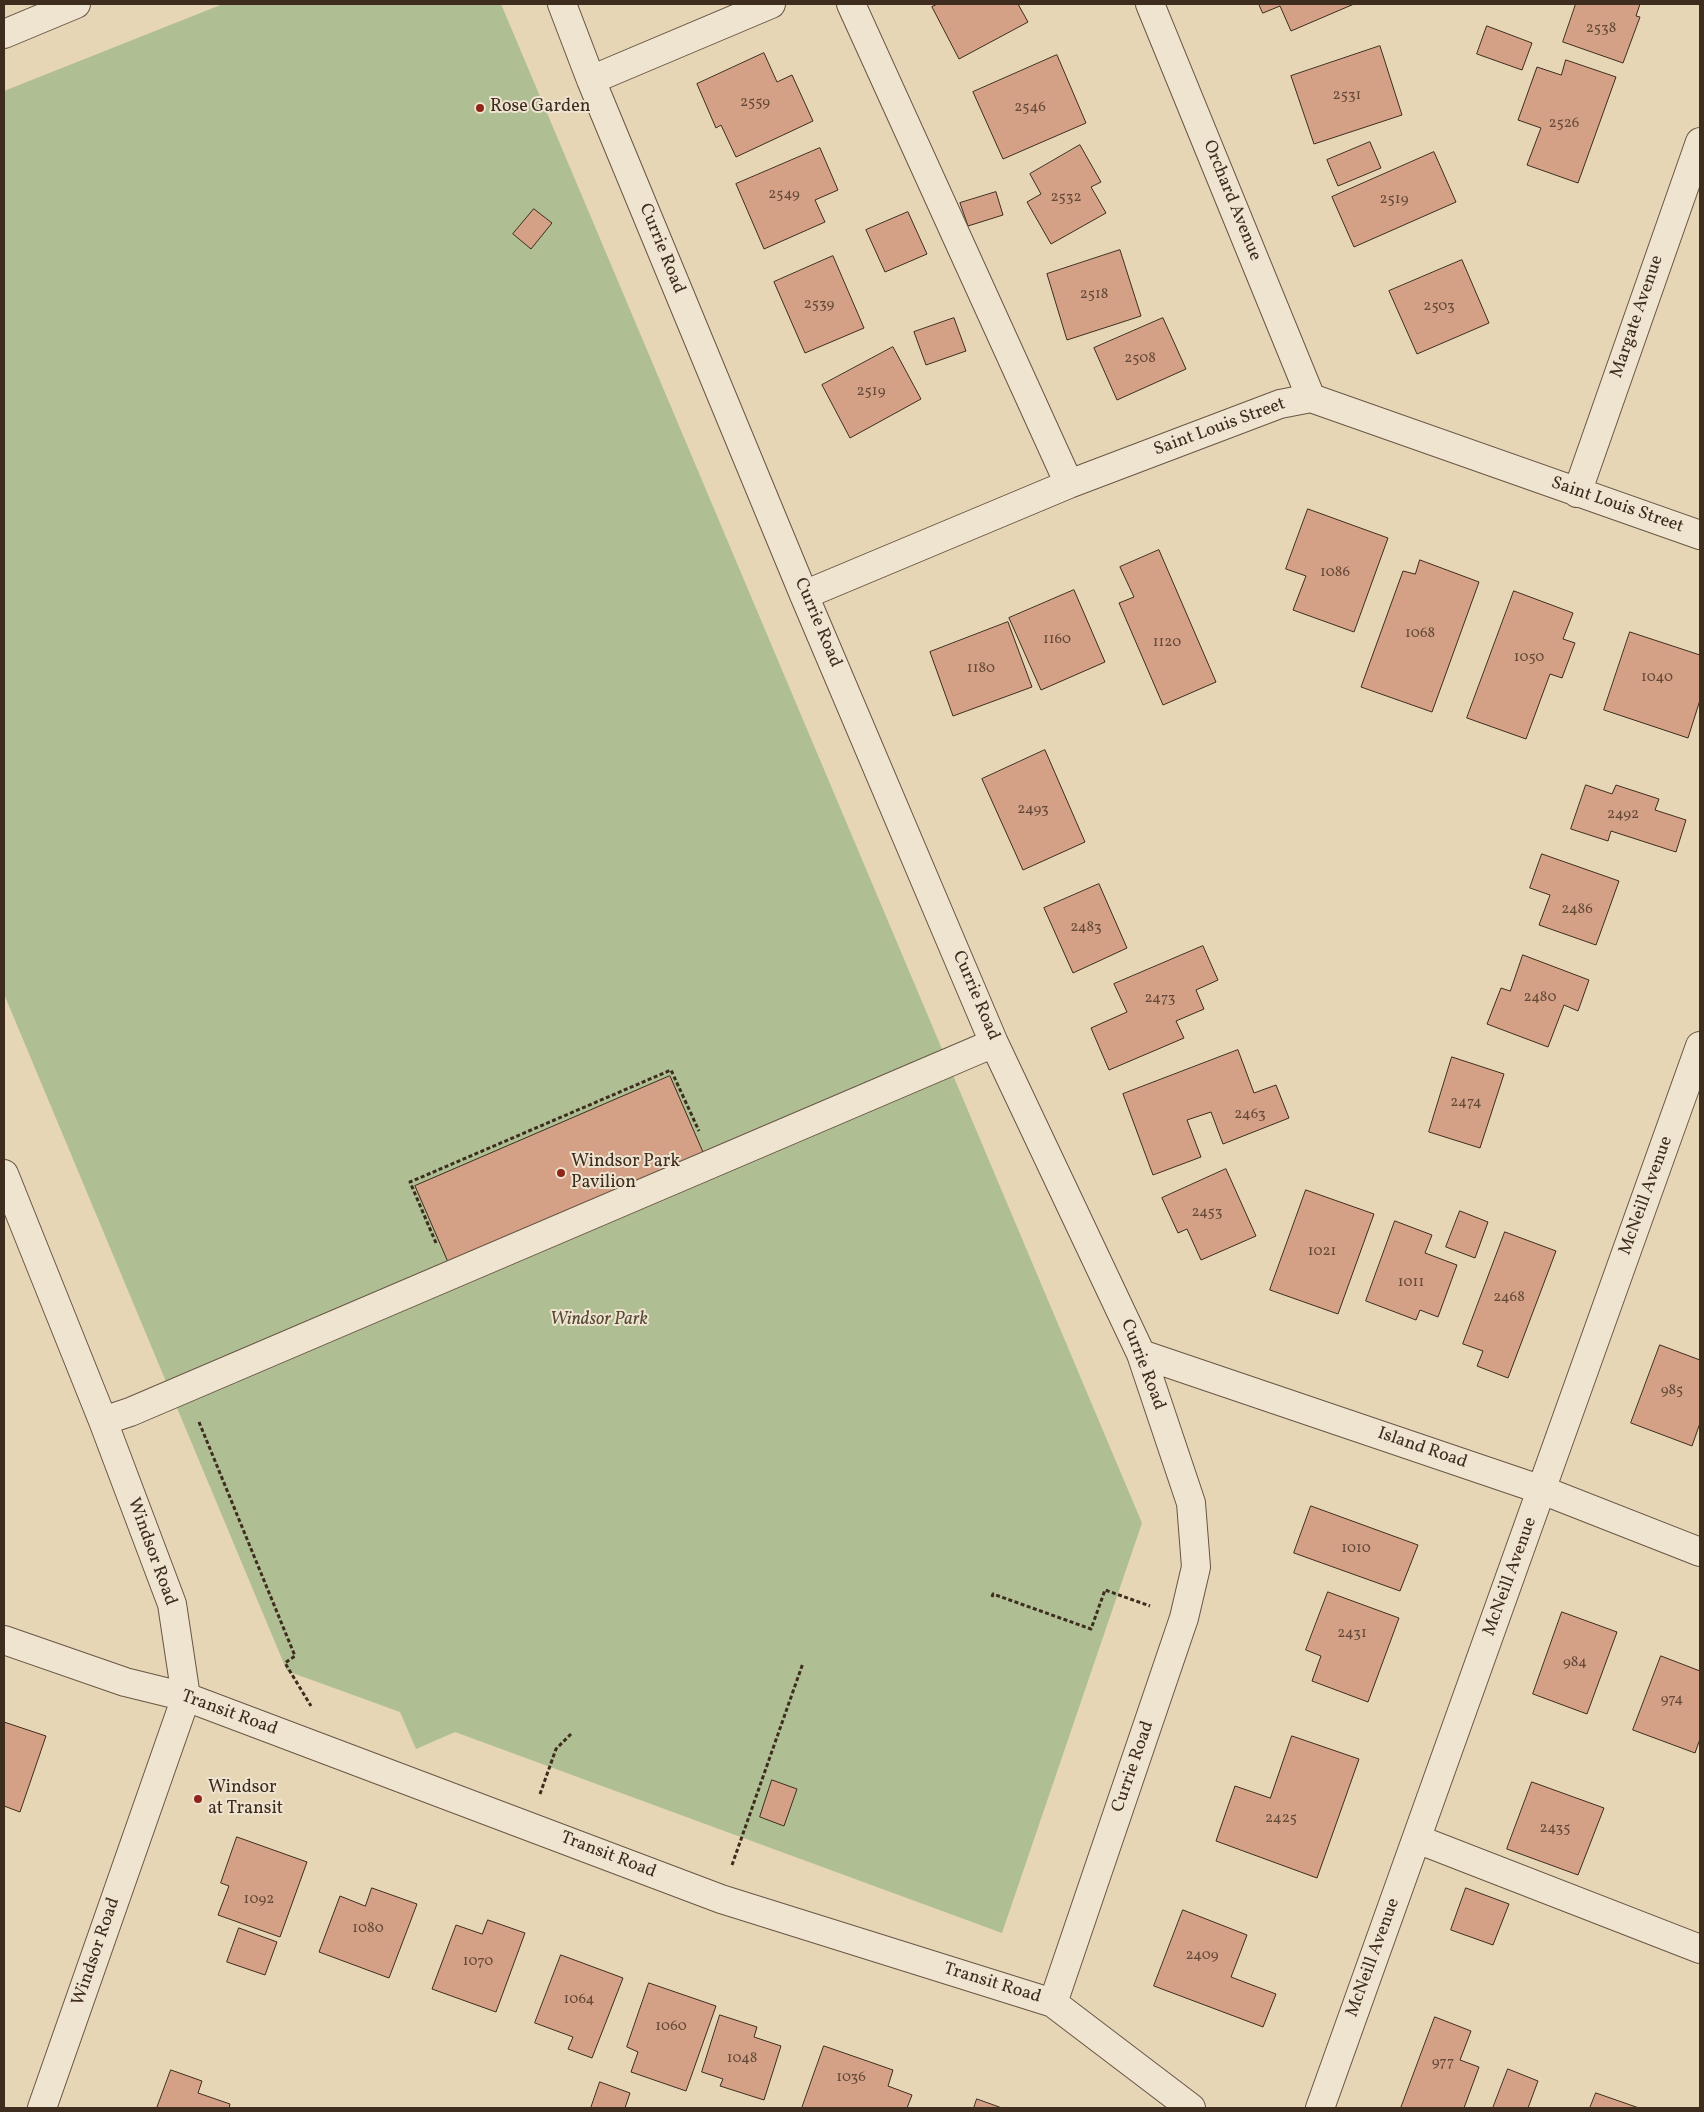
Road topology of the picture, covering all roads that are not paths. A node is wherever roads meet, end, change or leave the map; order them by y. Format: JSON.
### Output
{"nodes":[{"id":1,"x":76,"y":4,"type":"edge"},
{"id":2,"x":562,"y":4,"type":"edge"},
{"id":3,"x":771,"y":4,"type":"edge"},
{"id":4,"x":851,"y":4,"type":"edge"},
{"id":5,"x":1150,"y":4,"type":"edge"},
{"id":6,"x":4,"y":34,"type":"edge"},
{"id":7,"x":591,"y":80,"type":"junction"},
{"id":8,"x":1700,"y":142,"type":"edge"},
{"id":9,"x":1311,"y":398,"type":"junction"},
{"id":10,"x":1069,"y":484,"type":"junction"},
{"id":11,"x":1576,"y":493,"type":"junction"},
{"id":12,"x":1700,"y":535,"type":"edge"},
{"id":13,"x":804,"y":595,"type":"junction"},
{"id":14,"x":994,"y":1043,"type":"junction"},
{"id":15,"x":1700,"y":1046,"type":"edge"},
{"id":16,"x":4,"y":1174,"type":"edge"},
{"id":17,"x":1141,"y":1354,"type":"junction"},
{"id":18,"x":103,"y":1421,"type":"junction"},
{"id":19,"x":1542,"y":1490,"type":"junction"},
{"id":20,"x":1700,"y":1552,"type":"edge"},
{"id":21,"x":4,"y":1640,"type":"edge"},
{"id":22,"x":186,"y":1697,"type":"junction"},
{"id":23,"x":1417,"y":1839,"type":"junction"},
{"id":24,"x":1700,"y":1949,"type":"edge"},
{"id":25,"x":1053,"y":2003,"type":"junction"},
{"id":26,"x":42,"y":2108,"type":"edge"},
{"id":27,"x":1192,"y":2108,"type":"edge"},
{"id":28,"x":1320,"y":2108,"type":"edge"}],
"edges":[{"from":1,"to":6,"type":"street"},
{"from":2,"to":7,"type":"street","name":"Currie Road"},
{"from":3,"to":7,"type":"street"},
{"from":4,"to":10,"type":"street"},
{"from":5,"to":9,"type":"street","name":"Orchard Avenue"},
{"from":7,"to":13,"type":"street","name":"Currie Road"},
{"from":8,"to":11,"type":"street","name":"Margate Avenue"},
{"from":9,"to":10,"type":"street","name":"Saint Louis Street"},
{"from":9,"to":11,"type":"street","name":"Saint Louis Street"},
{"from":10,"to":13,"type":"street","name":"Saint Louis Street"},
{"from":11,"to":12,"type":"street","name":"Saint Louis Street"},
{"from":13,"to":14,"type":"street","name":"Currie Road"},
{"from":14,"to":17,"type":"street","name":"Currie Road"},
{"from":14,"to":18,"type":"street"},
{"from":15,"to":19,"type":"street","name":"McNeill Avenue"},
{"from":16,"to":18,"type":"street","name":"Windsor Road"},
{"from":17,"to":19,"type":"street","name":"Island Road"},
{"from":17,"to":25,"type":"street","name":"Currie Road"},
{"from":18,"to":22,"type":"street","name":"Windsor Road"},
{"from":19,"to":20,"type":"street","name":"Island Road"},
{"from":19,"to":23,"type":"street","name":"McNeill Avenue"},
{"from":21,"to":22,"type":"street","name":"Transit Road"},
{"from":22,"to":25,"type":"street","name":"Transit Road"},
{"from":22,"to":26,"type":"street","name":"Windsor Road"},
{"from":23,"to":24,"type":"street"},
{"from":23,"to":28,"type":"street","name":"McNeill Avenue"},
{"from":25,"to":27,"type":"street","name":"Transit Road"}]}
